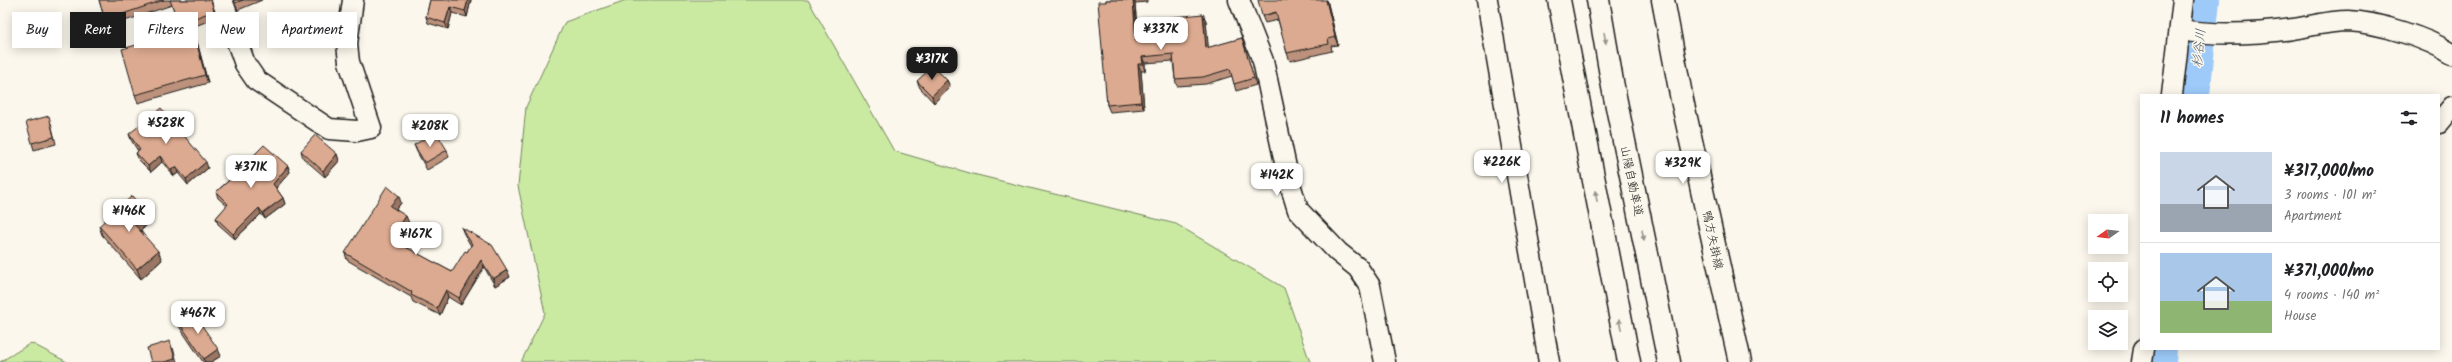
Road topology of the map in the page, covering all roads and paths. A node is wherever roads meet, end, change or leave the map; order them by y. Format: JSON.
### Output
{"nodes":[{"id":1,"x":222,"y":0,"type":"edge"},
{"id":2,"x":353,"y":0,"type":"edge"},
{"id":3,"x":1239,"y":0,"type":"edge"},
{"id":4,"x":1487,"y":0,"type":"edge"},
{"id":5,"x":1559,"y":0,"type":"edge"},
{"id":6,"x":1598,"y":0,"type":"edge"},
{"id":7,"x":1663,"y":0,"type":"edge"},
{"id":8,"x":2184,"y":0,"type":"edge"},
{"id":9,"x":2185,"y":30,"type":"junction"},
{"id":10,"x":2452,"y":54,"type":"edge"},
{"id":11,"x":2172,"y":94,"type":"edge"},
{"id":12,"x":2452,"y":107,"type":"edge"},
{"id":13,"x":2440,"y":122,"type":"edge"},
{"id":14,"x":2144,"y":350,"type":"edge"},
{"id":15,"x":1385,"y":362,"type":"edge"},
{"id":16,"x":1549,"y":362,"type":"edge"},
{"id":17,"x":1629,"y":362,"type":"edge"},
{"id":18,"x":1669,"y":362,"type":"edge"},
{"id":19,"x":1740,"y":362,"type":"edge"},
{"id":20,"x":2142,"y":362,"type":"edge"}],
"edges":[{"from":1,"to":2,"type":"street"},
{"from":3,"to":15,"type":"street"},
{"from":4,"to":16,"type":"street"},
{"from":17,"to":5,"type":"main road","one_way":true},
{"from":6,"to":18,"type":"main road","name":"山陽自動車道","one_way":true},
{"from":7,"to":19,"type":"main road","name":"鴨方矢掛線"},
{"from":8,"to":9,"type":"street"},
{"from":9,"to":10,"type":"street"},
{"from":9,"to":11,"type":"street"},
{"from":12,"to":13,"type":"street"},
{"from":14,"to":20,"type":"street"}]}
